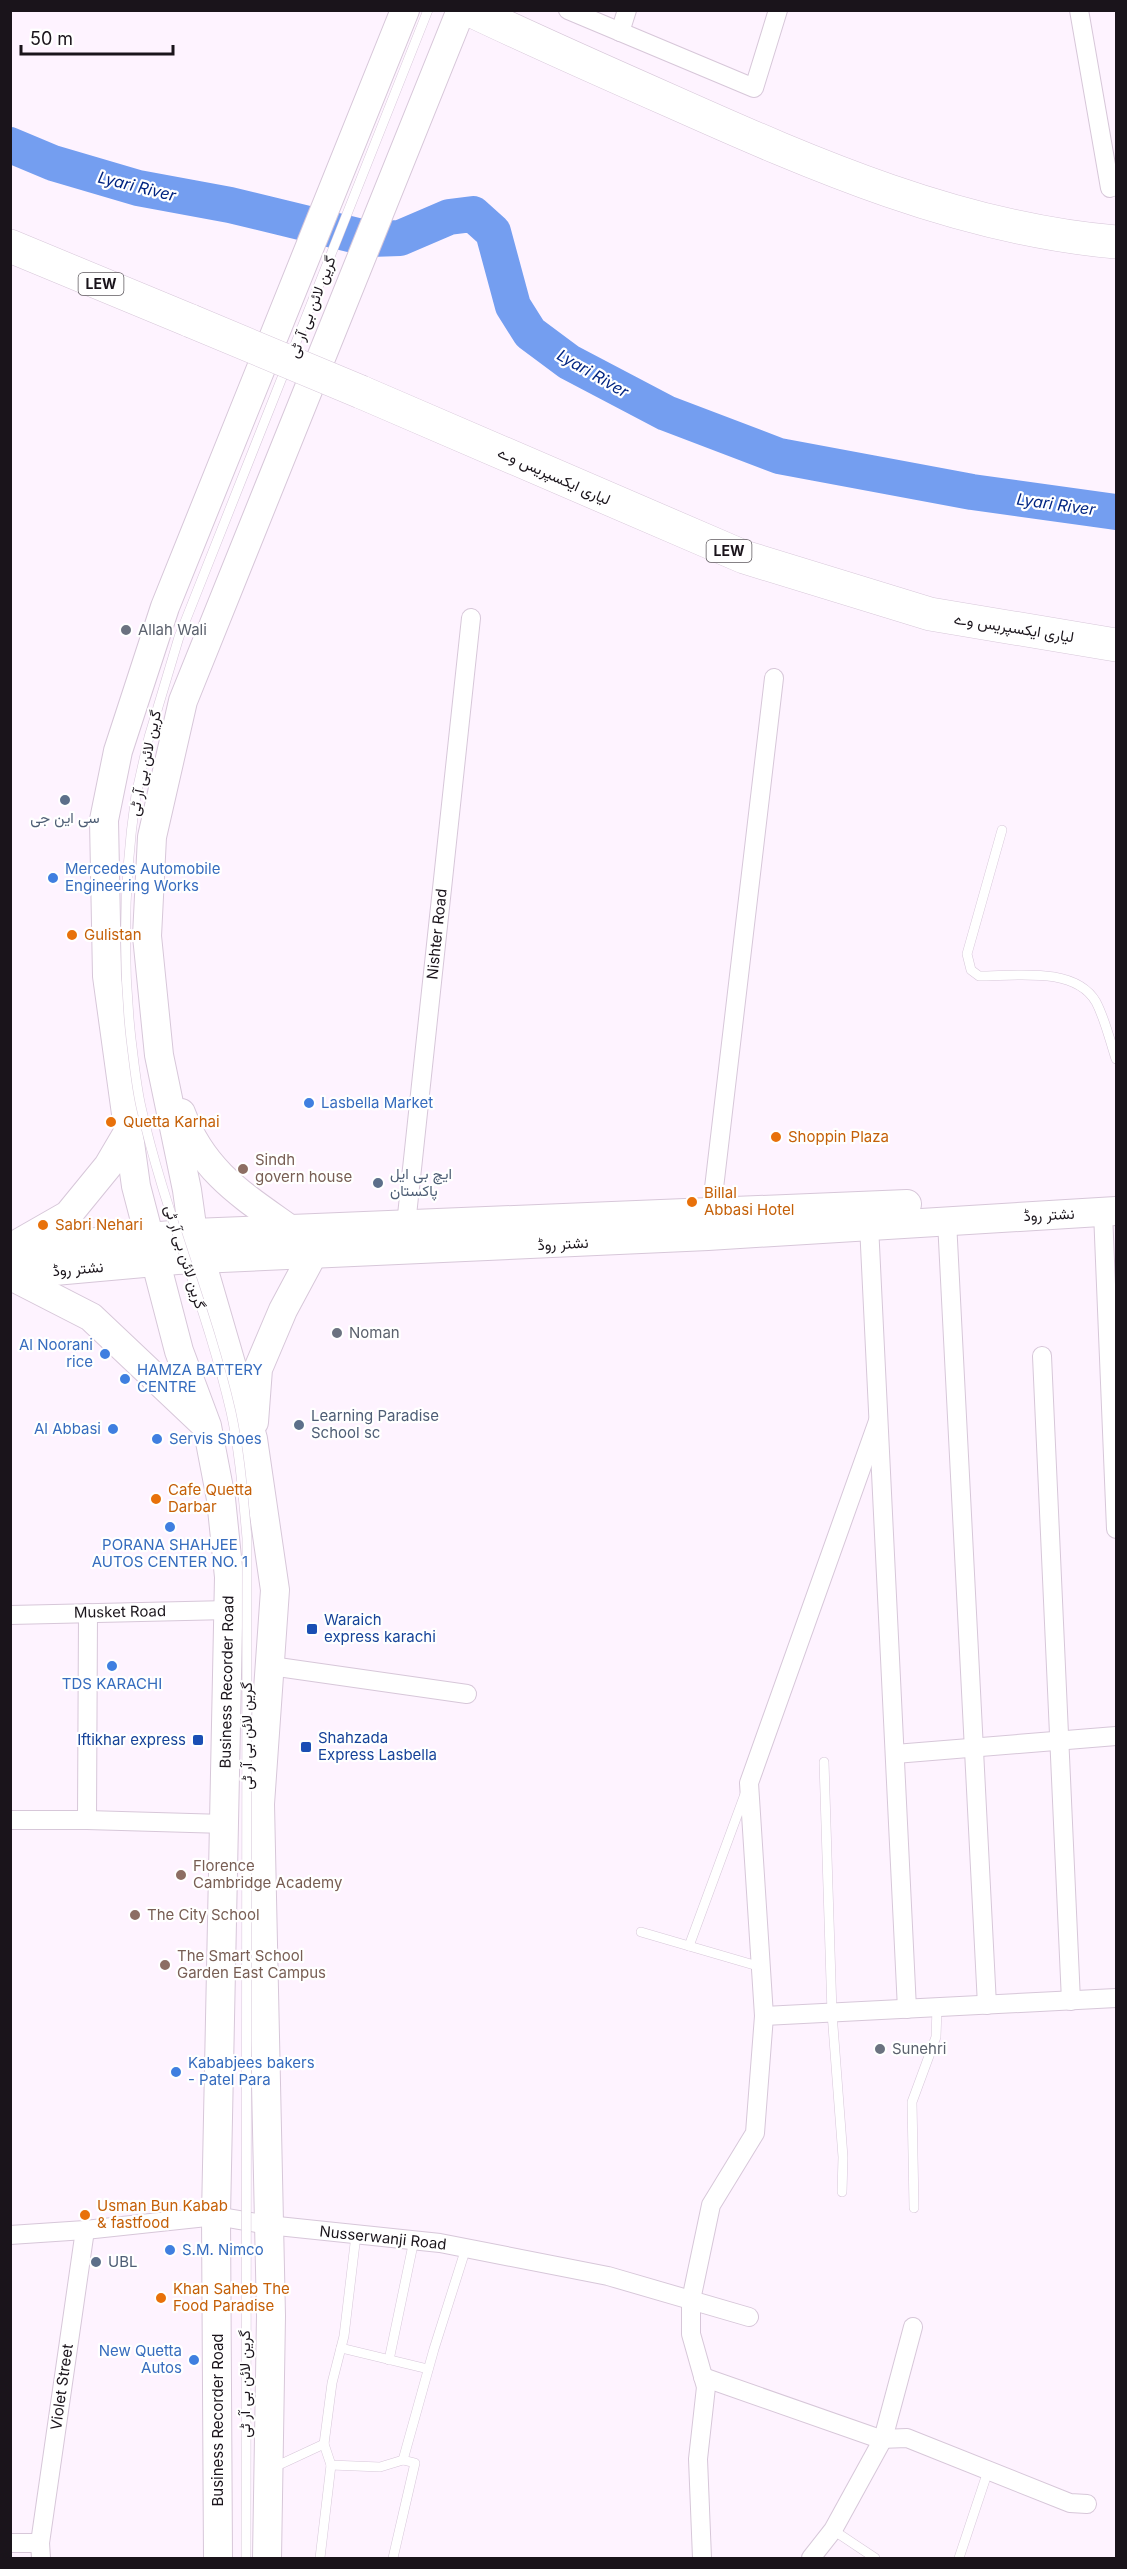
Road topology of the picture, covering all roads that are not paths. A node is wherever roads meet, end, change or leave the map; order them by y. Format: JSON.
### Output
{"nodes":[{"id":1,"x":405,"y":10,"type":"edge"},
{"id":2,"x":428,"y":10,"type":"edge"},
{"id":3,"x":568,"y":10,"type":"edge"},
{"id":4,"x":627,"y":10,"type":"edge"},
{"id":5,"x":778,"y":10,"type":"edge"},
{"id":6,"x":1079,"y":10,"type":"edge"},
{"id":7,"x":472,"y":13,"type":"edge"},
{"id":8,"x":620,"y":32,"type":"junction"},
{"id":9,"x":1110,"y":188,"type":"dead end"},
{"id":10,"x":1116,"y":242,"type":"edge"},
{"id":11,"x":10,"y":246,"type":"edge"},
{"id":12,"x":471,"y":618,"type":"dead end"},
{"id":13,"x":1116,"y":645,"type":"edge"},
{"id":14,"x":774,"y":678,"type":"dead end"},
{"id":15,"x":1002,"y":830,"type":"dead end"},
{"id":16,"x":159,"y":1055,"type":"junction"},
{"id":17,"x":1116,"y":1059,"type":"edge"},
{"id":18,"x":128,"y":1132,"type":"junction"},
{"id":19,"x":1112,"y":1206,"type":"edge"},
{"id":20,"x":947,"y":1221,"type":"junction"},
{"id":21,"x":710,"y":1224,"type":"junction"},
{"id":22,"x":869,"y":1225,"type":"junction"},
{"id":23,"x":291,"y":1230,"type":"junction"},
{"id":24,"x":405,"y":1238,"type":"junction"},
{"id":25,"x":196,"y":1246,"type":"junction"},
{"id":26,"x":10,"y":1249,"type":"edge"},
{"id":27,"x":153,"y":1250,"type":"junction"},
{"id":28,"x":313,"y":1254,"type":"junction"},
{"id":29,"x":10,"y":1276,"type":"edge"},
{"id":30,"x":1042,"y":1356,"type":"dead end"},
{"id":31,"x":878,"y":1421,"type":"junction"},
{"id":32,"x":207,"y":1426,"type":"junction"},
{"id":33,"x":253,"y":1439,"type":"junction"},
{"id":34,"x":1115,"y":1460,"type":"edge"},
{"id":35,"x":1116,"y":1529,"type":"edge"},
{"id":36,"x":229,"y":1610,"type":"junction"},
{"id":37,"x":88,"y":1613,"type":"junction"},
{"id":38,"x":10,"y":1615,"type":"edge"},
{"id":39,"x":271,"y":1666,"type":"junction"},
{"id":40,"x":467,"y":1694,"type":"dead end"},
{"id":41,"x":1116,"y":1736,"type":"edge"},
{"id":42,"x":1059,"y":1740,"type":"junction"},
{"id":43,"x":974,"y":1748,"type":"junction"},
{"id":44,"x":895,"y":1754,"type":"junction"},
{"id":45,"x":824,"y":1762,"type":"dead end"},
{"id":46,"x":749,"y":1783,"type":"junction"},
{"id":47,"x":87,"y":1820,"type":"junction"},
{"id":48,"x":10,"y":1821,"type":"edge"},
{"id":49,"x":225,"y":1824,"type":"junction"},
{"id":50,"x":641,"y":1932,"type":"dead end"},
{"id":51,"x":688,"y":1946,"type":"junction"},
{"id":52,"x":760,"y":1967,"type":"junction"},
{"id":53,"x":1116,"y":1998,"type":"edge"},
{"id":54,"x":1071,"y":2001,"type":"junction"},
{"id":55,"x":987,"y":2005,"type":"junction"},
{"id":56,"x":937,"y":2007,"type":"junction"},
{"id":57,"x":907,"y":2009,"type":"junction"},
{"id":58,"x":832,"y":2013,"type":"junction"},
{"id":59,"x":764,"y":2016,"type":"junction"},
{"id":60,"x":843,"y":2192,"type":"dead end"},
{"id":61,"x":914,"y":2208,"type":"dead end"},
{"id":62,"x":216,"y":2216,"type":"junction"},
{"id":63,"x":268,"y":2225,"type":"junction"},
{"id":64,"x":85,"y":2230,"type":"junction"},
{"id":65,"x":10,"y":2235,"type":"edge"},
{"id":66,"x":356,"y":2235,"type":"junction"},
{"id":67,"x":414,"y":2241,"type":"junction"},
{"id":68,"x":466,"y":2248,"type":"junction"},
{"id":69,"x":691,"y":2300,"type":"junction"},
{"id":70,"x":748,"y":2317,"type":"dead end"},
{"id":71,"x":913,"y":2327,"type":"dead end"},
{"id":72,"x":341,"y":2348,"type":"junction"},
{"id":73,"x":390,"y":2360,"type":"junction"},
{"id":74,"x":428,"y":2369,"type":"junction"},
{"id":75,"x":703,"y":2377,"type":"junction"},
{"id":76,"x":883,"y":2439,"type":"junction"},
{"id":77,"x":324,"y":2444,"type":"junction"},
{"id":78,"x":403,"y":2460,"type":"junction"},
{"id":79,"x":281,"y":2464,"type":"dead end"},
{"id":80,"x":331,"y":2465,"type":"junction"},
{"id":81,"x":988,"y":2471,"type":"junction"},
{"id":82,"x":1087,"y":2504,"type":"dead end"},
{"id":83,"x":833,"y":2530,"type":"junction"},
{"id":84,"x":10,"y":2543,"type":"edge"},
{"id":85,"x":41,"y":2551,"type":"edge"},
{"id":86,"x":219,"y":2559,"type":"edge"},
{"id":87,"x":246,"y":2559,"type":"edge"},
{"id":88,"x":267,"y":2559,"type":"edge"},
{"id":89,"x":320,"y":2559,"type":"edge"},
{"id":90,"x":393,"y":2559,"type":"edge"},
{"id":91,"x":702,"y":2559,"type":"edge"},
{"id":92,"x":812,"y":2559,"type":"edge"},
{"id":93,"x":875,"y":2559,"type":"edge"},
{"id":94,"x":959,"y":2559,"type":"edge"}],
"edges":[{"from":1,"to":18,"type":"main road","name":"Business Recorder Road"},
{"from":2,"to":87,"type":"lane","name":"گرین لائن بی آر ٹی","bridge":true},
{"from":3,"to":8,"type":"street"},
{"from":4,"to":8,"type":"street"},
{"from":5,"to":8,"type":"street"},
{"from":6,"to":9,"type":"street"},
{"from":7,"to":10,"type":"highway"},
{"from":7,"to":16,"type":"main road"},
{"from":11,"to":13,"type":"highway","name":"لیاری ایکسپریس وے","number":"LEW","bridge":true},
{"from":12,"to":24,"type":"street","name":"Nishter Road"},
{"from":14,"to":21,"type":"street"},
{"from":15,"to":17,"type":"lane"},
{"from":16,"to":23,"type":"main road"},
{"from":16,"to":25,"type":"main road"},
{"from":18,"to":26,"type":"main road"},
{"from":18,"to":27,"type":"main road","name":"Business Recorder Road"},
{"from":19,"to":20,"type":"main road","name":"نشتر روڈ"},
{"from":19,"to":21,"type":"main road","name":"نشتر روڈ"},
{"from":19,"to":34,"type":"street"},
{"from":20,"to":22,"type":"main road","name":"نشتر روڈ"},
{"from":20,"to":43,"type":"street"},
{"from":21,"to":22,"type":"main road","name":"نشتر روڈ"},
{"from":21,"to":24,"type":"main road","name":"نشتر روڈ"},
{"from":22,"to":31,"type":"street"},
{"from":23,"to":24,"type":"main road","name":"نشتر روڈ"},
{"from":23,"to":25,"type":"main road","name":"نشتر روڈ"},
{"from":24,"to":28,"type":"main road","name":"نشتر روڈ"},
{"from":25,"to":27,"type":"main road","name":"نشتر روڈ"},
{"from":25,"to":28,"type":"main road","name":"نشتر روڈ"},
{"from":25,"to":33,"type":"main road"},
{"from":26,"to":27,"type":"main road","name":"نشتر روڈ"},
{"from":27,"to":29,"type":"main road","name":"نشتر روڈ"},
{"from":27,"to":32,"type":"main road","name":"Business Recorder Road"},
{"from":28,"to":33,"type":"main road"},
{"from":29,"to":32,"type":"main road"},
{"from":30,"to":42,"type":"street"},
{"from":31,"to":44,"type":"street"},
{"from":31,"to":46,"type":"street"},
{"from":32,"to":36,"type":"main road","name":"Business Recorder Road"},
{"from":33,"to":39,"type":"main road"},
{"from":34,"to":35,"type":"street"},
{"from":36,"to":37,"type":"street","name":"Musket Road"},
{"from":36,"to":49,"type":"main road","name":"Business Recorder Road"},
{"from":37,"to":38,"type":"street","name":"Musket Road"},
{"from":37,"to":47,"type":"street"},
{"from":39,"to":40,"type":"street"},
{"from":39,"to":63,"type":"main road"},
{"from":41,"to":42,"type":"street"},
{"from":42,"to":43,"type":"street"},
{"from":42,"to":54,"type":"street"},
{"from":43,"to":44,"type":"street"},
{"from":43,"to":55,"type":"street"},
{"from":44,"to":57,"type":"street"},
{"from":45,"to":58,"type":"lane"},
{"from":46,"to":51,"type":"lane"},
{"from":46,"to":52,"type":"street"},
{"from":47,"to":48,"type":"street"},
{"from":47,"to":49,"type":"street"},
{"from":49,"to":62,"type":"main road","name":"Business Recorder Road"},
{"from":50,"to":51,"type":"lane"},
{"from":51,"to":52,"type":"lane"},
{"from":52,"to":59,"type":"street"},
{"from":53,"to":54,"type":"street"},
{"from":54,"to":55,"type":"street"},
{"from":55,"to":56,"type":"street"},
{"from":56,"to":57,"type":"street"},
{"from":56,"to":61,"type":"lane"},
{"from":57,"to":58,"type":"street"},
{"from":58,"to":59,"type":"street"},
{"from":58,"to":60,"type":"lane"},
{"from":59,"to":69,"type":"street"},
{"from":62,"to":63,"type":"street","name":"Nusserwanji Road"},
{"from":62,"to":64,"type":"street","name":"Nusserwanji Road"},
{"from":62,"to":86,"type":"main road","name":"Business Recorder Road"},
{"from":63,"to":66,"type":"street","name":"Nusserwanji Road"},
{"from":63,"to":88,"type":"main road"},
{"from":64,"to":65,"type":"street","name":"Nusserwanji Road"},
{"from":64,"to":85,"type":"street","name":"Violet Street"},
{"from":66,"to":67,"type":"street","name":"Nusserwanji Road"},
{"from":66,"to":72,"type":"lane"},
{"from":67,"to":68,"type":"street","name":"Nusserwanji Road"},
{"from":67,"to":73,"type":"lane"},
{"from":68,"to":69,"type":"street","name":"Nusserwanji Road"},
{"from":68,"to":74,"type":"lane"},
{"from":69,"to":70,"type":"street","name":"Nusserwanji Road"},
{"from":69,"to":75,"type":"street"},
{"from":71,"to":76,"type":"street"},
{"from":72,"to":73,"type":"lane"},
{"from":72,"to":77,"type":"lane"},
{"from":73,"to":74,"type":"lane"},
{"from":74,"to":78,"type":"lane"},
{"from":75,"to":76,"type":"street"},
{"from":75,"to":91,"type":"street"},
{"from":76,"to":81,"type":"street"},
{"from":76,"to":83,"type":"street"},
{"from":77,"to":79,"type":"lane"},
{"from":77,"to":80,"type":"lane"},
{"from":78,"to":80,"type":"lane"},
{"from":78,"to":90,"type":"lane"},
{"from":80,"to":89,"type":"lane"},
{"from":81,"to":82,"type":"street"},
{"from":81,"to":94,"type":"lane"},
{"from":83,"to":92,"type":"street"},
{"from":83,"to":93,"type":"lane"},
{"from":84,"to":85,"type":"street"}]}
